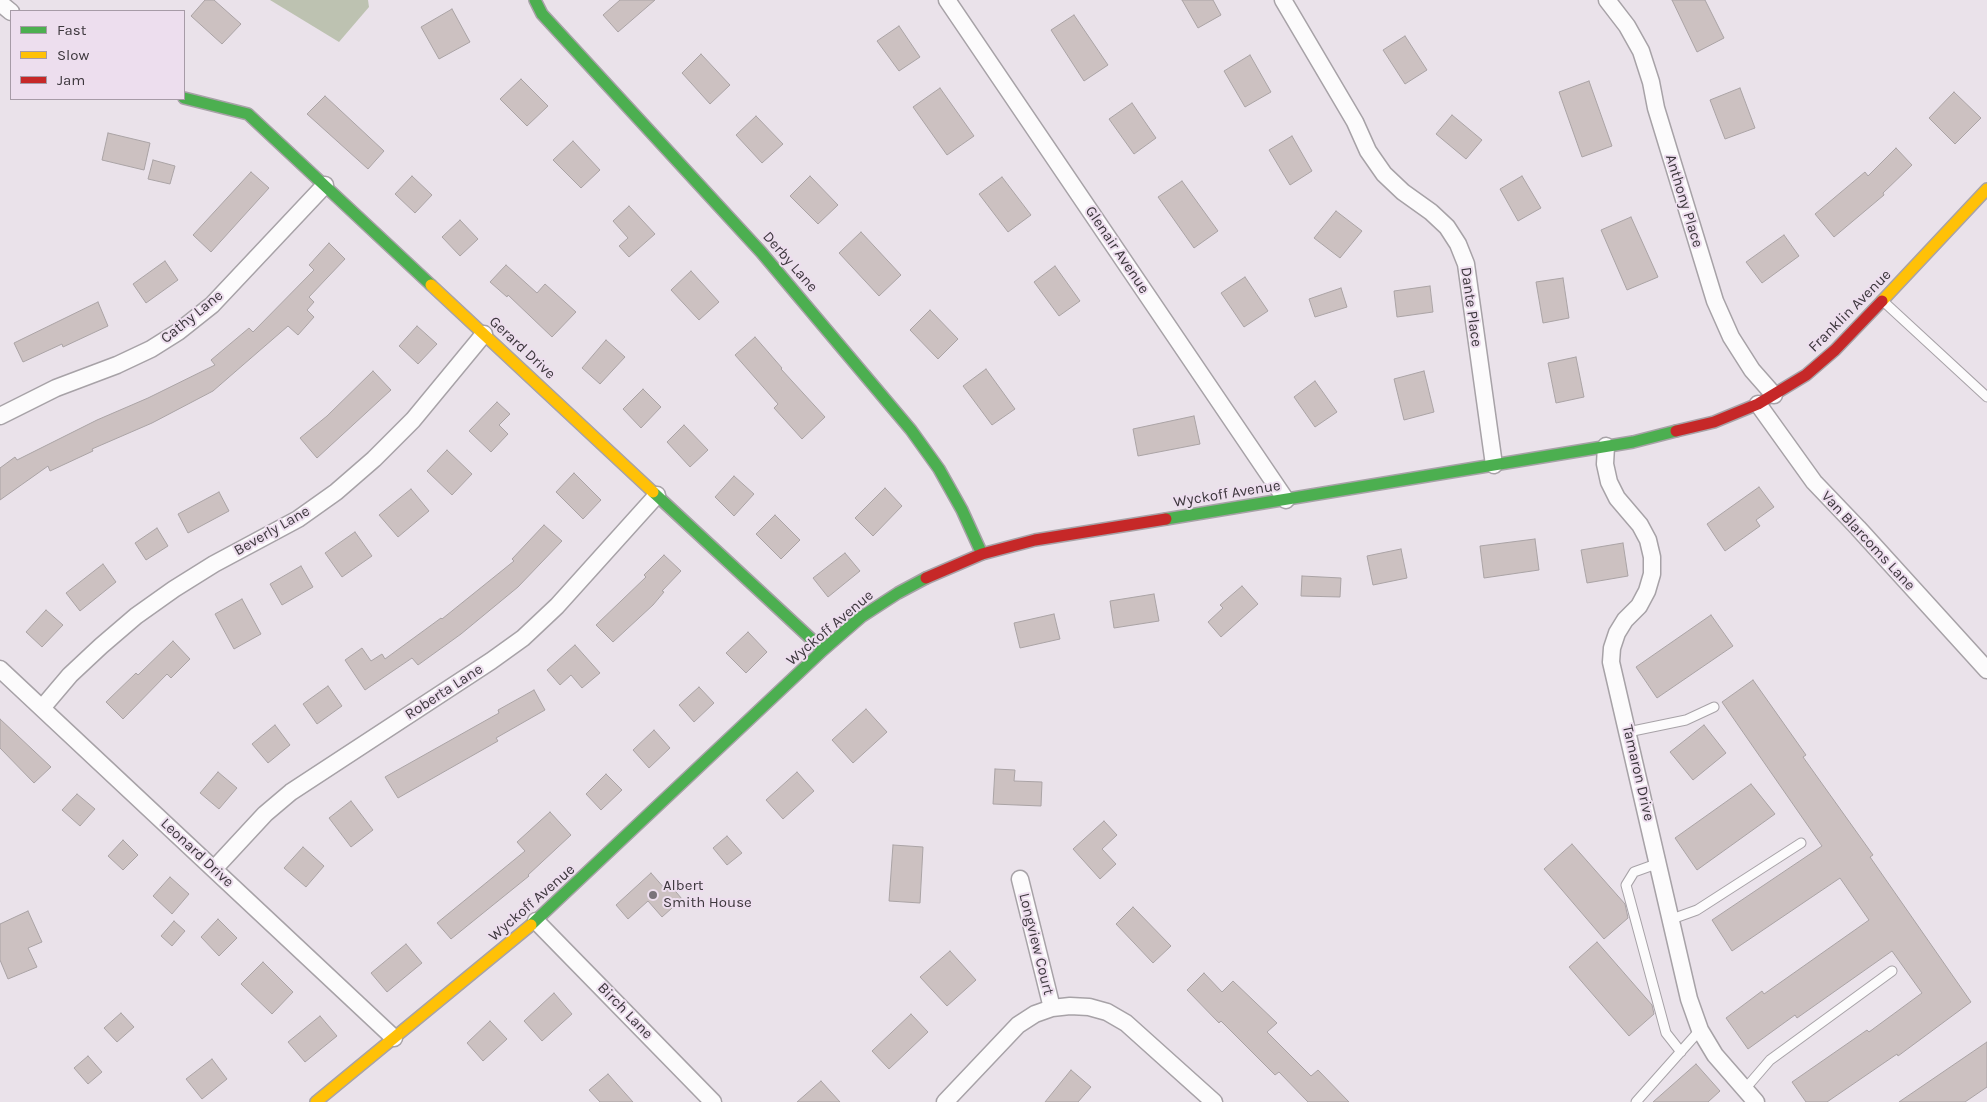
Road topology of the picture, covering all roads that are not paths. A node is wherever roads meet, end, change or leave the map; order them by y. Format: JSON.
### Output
{"nodes":[{"id":1,"x":535,"y":0,"type":"edge"},
{"id":2,"x":947,"y":0,"type":"edge"},
{"id":3,"x":1282,"y":0,"type":"edge"},
{"id":4,"x":1607,"y":0,"type":"edge"},
{"id":5,"x":0,"y":3,"type":"edge"},
{"id":6,"x":10,"y":11,"type":"edge"},
{"id":7,"x":185,"y":98,"type":"edge"},
{"id":8,"x":325,"y":185,"type":"junction"},
{"id":9,"x":1987,"y":189,"type":"edge"},
{"id":10,"x":1882,"y":300,"type":"junction"},
{"id":11,"x":484,"y":334,"type":"junction"},
{"id":12,"x":1774,"y":396,"type":"junction"},
{"id":13,"x":1987,"y":396,"type":"edge"},
{"id":14,"x":1758,"y":404,"type":"junction"},
{"id":15,"x":0,"y":416,"type":"edge"},
{"id":16,"x":1652,"y":437,"type":"joint"},
{"id":17,"x":1606,"y":446,"type":"junction"},
{"id":18,"x":1494,"y":465,"type":"junction"},
{"id":19,"x":657,"y":495,"type":"junction"},
{"id":20,"x":1286,"y":500,"type":"junction"},
{"id":21,"x":982,"y":554,"type":"junction"},
{"id":22,"x":823,"y":650,"type":"junction"},
{"id":23,"x":0,"y":669,"type":"edge"},
{"id":24,"x":1987,"y":670,"type":"edge"},
{"id":25,"x":1714,"y":707,"type":"dead end"},
{"id":26,"x":42,"y":708,"type":"junction"},
{"id":27,"x":1628,"y":732,"type":"junction"},
{"id":28,"x":1801,"y":842,"type":"dead end"},
{"id":29,"x":1659,"y":863,"type":"junction"},
{"id":30,"x":214,"y":868,"type":"junction"},
{"id":31,"x":1020,"y":879,"type":"dead end"},
{"id":32,"x":1672,"y":919,"type":"junction"},
{"id":33,"x":536,"y":921,"type":"junction"},
{"id":34,"x":1892,"y":971,"type":"dead end"},
{"id":35,"x":1052,"y":1008,"type":"junction"},
{"id":36,"x":1700,"y":1030,"type":"junction"},
{"id":37,"x":394,"y":1038,"type":"junction"},
{"id":38,"x":1681,"y":1052,"type":"junction"},
{"id":39,"x":1745,"y":1089,"type":"junction"},
{"id":40,"x":316,"y":1102,"type":"edge"},
{"id":41,"x":713,"y":1102,"type":"edge"},
{"id":42,"x":945,"y":1102,"type":"edge"},
{"id":43,"x":1214,"y":1102,"type":"edge"},
{"id":44,"x":1636,"y":1102,"type":"edge"},
{"id":45,"x":1756,"y":1102,"type":"edge"}],
"edges":[{"from":1,"to":21,"type":"main road","name":"Derby Lane"},
{"from":2,"to":20,"type":"street","name":"Glenair Avenue"},
{"from":3,"to":18,"type":"street","name":"Dante Place"},
{"from":4,"to":12,"type":"street","name":"Anthony Place"},
{"from":5,"to":6,"type":"street"},
{"from":7,"to":8,"type":"main road","name":"Gerard Drive"},
{"from":8,"to":11,"type":"main road","name":"Gerard Drive"},
{"from":8,"to":15,"type":"street","name":"Cathy Lane"},
{"from":9,"to":10,"type":"main road","name":"Franklin Avenue"},
{"from":10,"to":12,"type":"main road","name":"Franklin Avenue"},
{"from":10,"to":13,"type":"lane"},
{"from":11,"to":19,"type":"main road","name":"Gerard Drive"},
{"from":11,"to":26,"type":"street","name":"Beverly Lane"},
{"from":12,"to":14,"type":"main road","name":"Franklin Avenue"},
{"from":14,"to":16,"type":"main road","name":"Franklin Avenue"},
{"from":14,"to":24,"type":"street","name":"Van Blarcoms Lane"},
{"from":16,"to":17,"type":"main road","name":"Wyckoff Avenue"},
{"from":17,"to":18,"type":"main road","name":"Wyckoff Avenue"},
{"from":17,"to":27,"type":"street","name":"Tamaron Drive"},
{"from":18,"to":20,"type":"main road","name":"Wyckoff Avenue"},
{"from":19,"to":22,"type":"main road","name":"Gerard Drive"},
{"from":19,"to":30,"type":"street","name":"Roberta Lane"},
{"from":20,"to":21,"type":"main road","name":"Wyckoff Avenue"},
{"from":21,"to":22,"type":"main road","name":"Wyckoff Avenue"},
{"from":22,"to":33,"type":"main road","name":"Wyckoff Avenue"},
{"from":23,"to":26,"type":"street","name":"Leonard Drive"},
{"from":25,"to":27,"type":"lane"},
{"from":26,"to":30,"type":"street","name":"Leonard Drive"},
{"from":27,"to":29,"type":"street","name":"Tamaron Drive"},
{"from":28,"to":32,"type":"lane"},
{"from":29,"to":32,"type":"street","name":"Tamaron Drive"},
{"from":29,"to":38,"type":"lane"},
{"from":30,"to":37,"type":"street","name":"Leonard Drive"},
{"from":31,"to":35,"type":"street","name":"Longview Court"},
{"from":32,"to":36,"type":"street","name":"Tamaron Drive"},
{"from":33,"to":37,"type":"main road","name":"Wyckoff Avenue"},
{"from":33,"to":41,"type":"street","name":"Birch Lane"},
{"from":34,"to":39,"type":"lane"},
{"from":35,"to":42,"type":"street"},
{"from":35,"to":43,"type":"street"},
{"from":36,"to":38,"type":"lane"},
{"from":36,"to":39,"type":"street","name":"Tamaron Drive"},
{"from":37,"to":40,"type":"main road","name":"Wyckoff Avenue"},
{"from":38,"to":44,"type":"lane"},
{"from":39,"to":45,"type":"street","name":"Tamaron Drive"}]}
